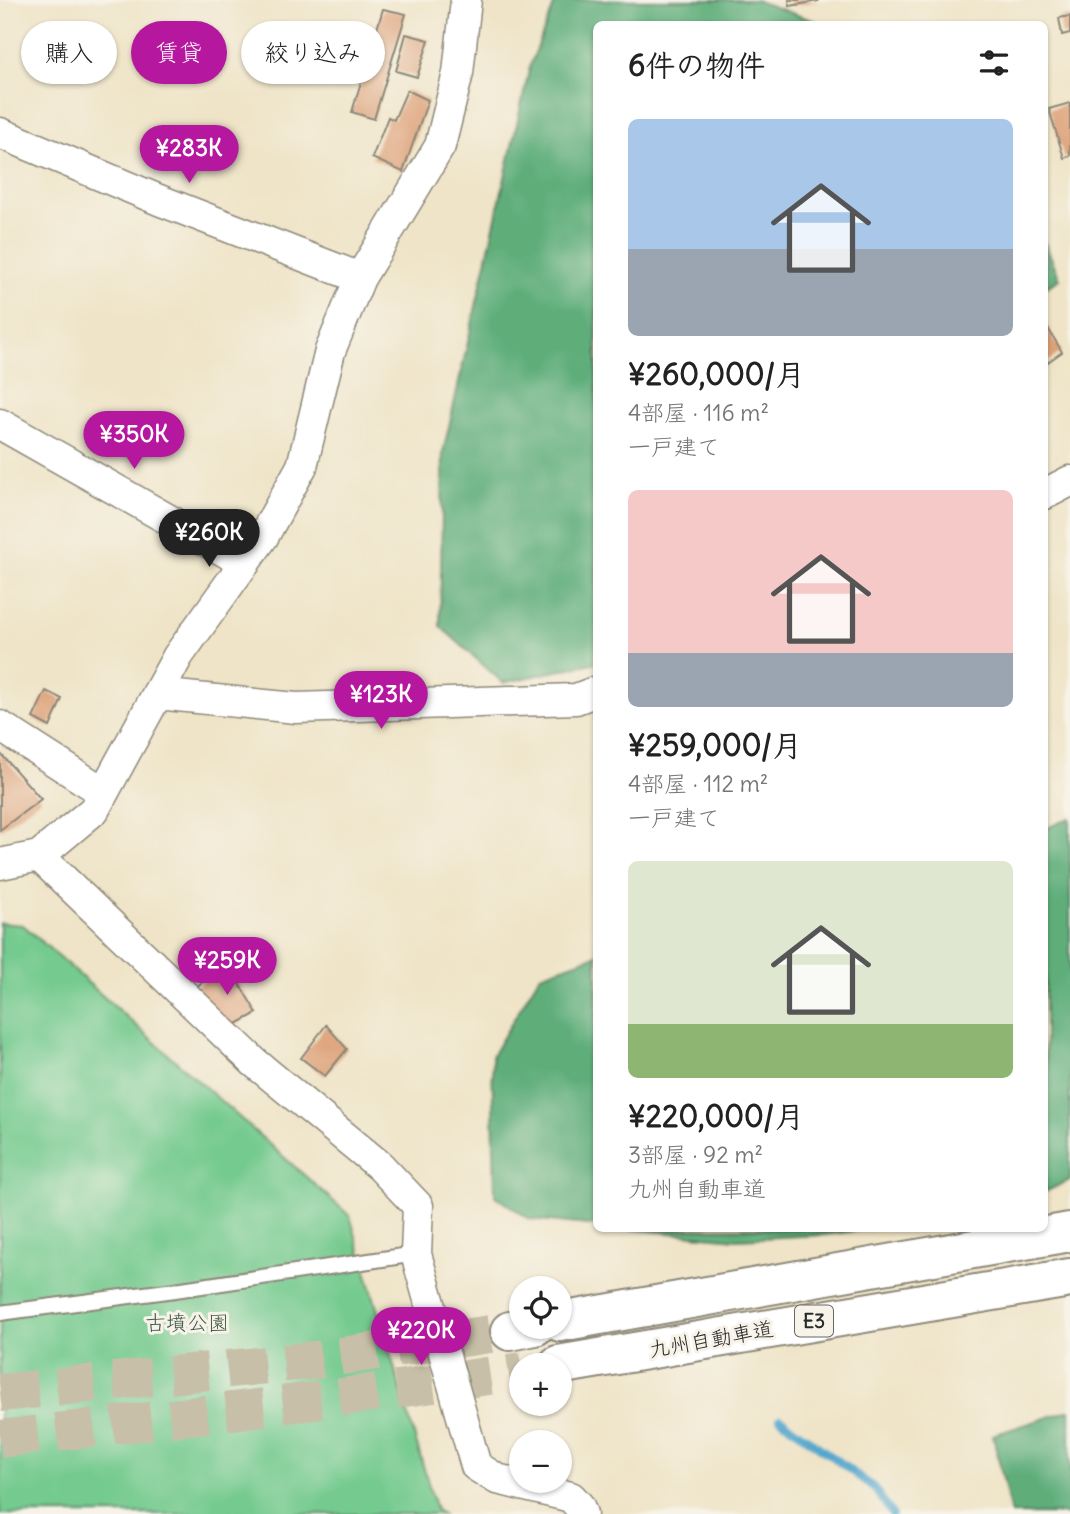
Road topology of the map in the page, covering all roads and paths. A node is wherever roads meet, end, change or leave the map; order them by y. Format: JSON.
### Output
{"nodes":[{"id":1,"x":466,"y":0,"type":"edge"},
{"id":2,"x":0,"y":133,"type":"edge"},
{"id":3,"x":360,"y":278,"type":"junction"},
{"id":4,"x":0,"y":424,"type":"edge"},
{"id":5,"x":1070,"y":481,"type":"edge"},
{"id":6,"x":1048,"y":492,"type":"edge"},
{"id":7,"x":245,"y":562,"type":"junction"},
{"id":8,"x":593,"y":693,"type":"edge"},
{"id":9,"x":157,"y":694,"type":"junction"},
{"id":10,"x":0,"y":726,"type":"edge"},
{"id":11,"x":103,"y":792,"type":"junction"},
{"id":12,"x":39,"y":856,"type":"junction"},
{"id":13,"x":0,"y":864,"type":"edge"},
{"id":14,"x":1070,"y":1232,"type":"edge"},
{"id":15,"x":415,"y":1254,"type":"junction"},
{"id":16,"x":1070,"y":1278,"type":"edge"},
{"id":17,"x":0,"y":1312,"type":"edge"},
{"id":18,"x":572,"y":1320,"type":"edge"},
{"id":19,"x":572,"y":1363,"type":"edge"},
{"id":20,"x":582,"y":1514,"type":"edge"}],
"edges":[{"from":1,"to":3,"type":"street"},
{"from":2,"to":3,"type":"street"},
{"from":3,"to":7,"type":"street"},
{"from":4,"to":7,"type":"street"},
{"from":5,"to":6,"type":"street"},
{"from":7,"to":9,"type":"street"},
{"from":8,"to":9,"type":"street"},
{"from":9,"to":11,"type":"street"},
{"from":10,"to":11,"type":"street"},
{"from":11,"to":12,"type":"street"},
{"from":12,"to":13,"type":"street"},
{"from":12,"to":15,"type":"street"},
{"from":14,"to":18,"type":"highway","name":"九州自動車道","number":"E3"},
{"from":15,"to":17,"type":"lane"},
{"from":15,"to":20,"type":"street"},
{"from":16,"to":19,"type":"highway","name":"九州自動車道","number":"E3"}]}
